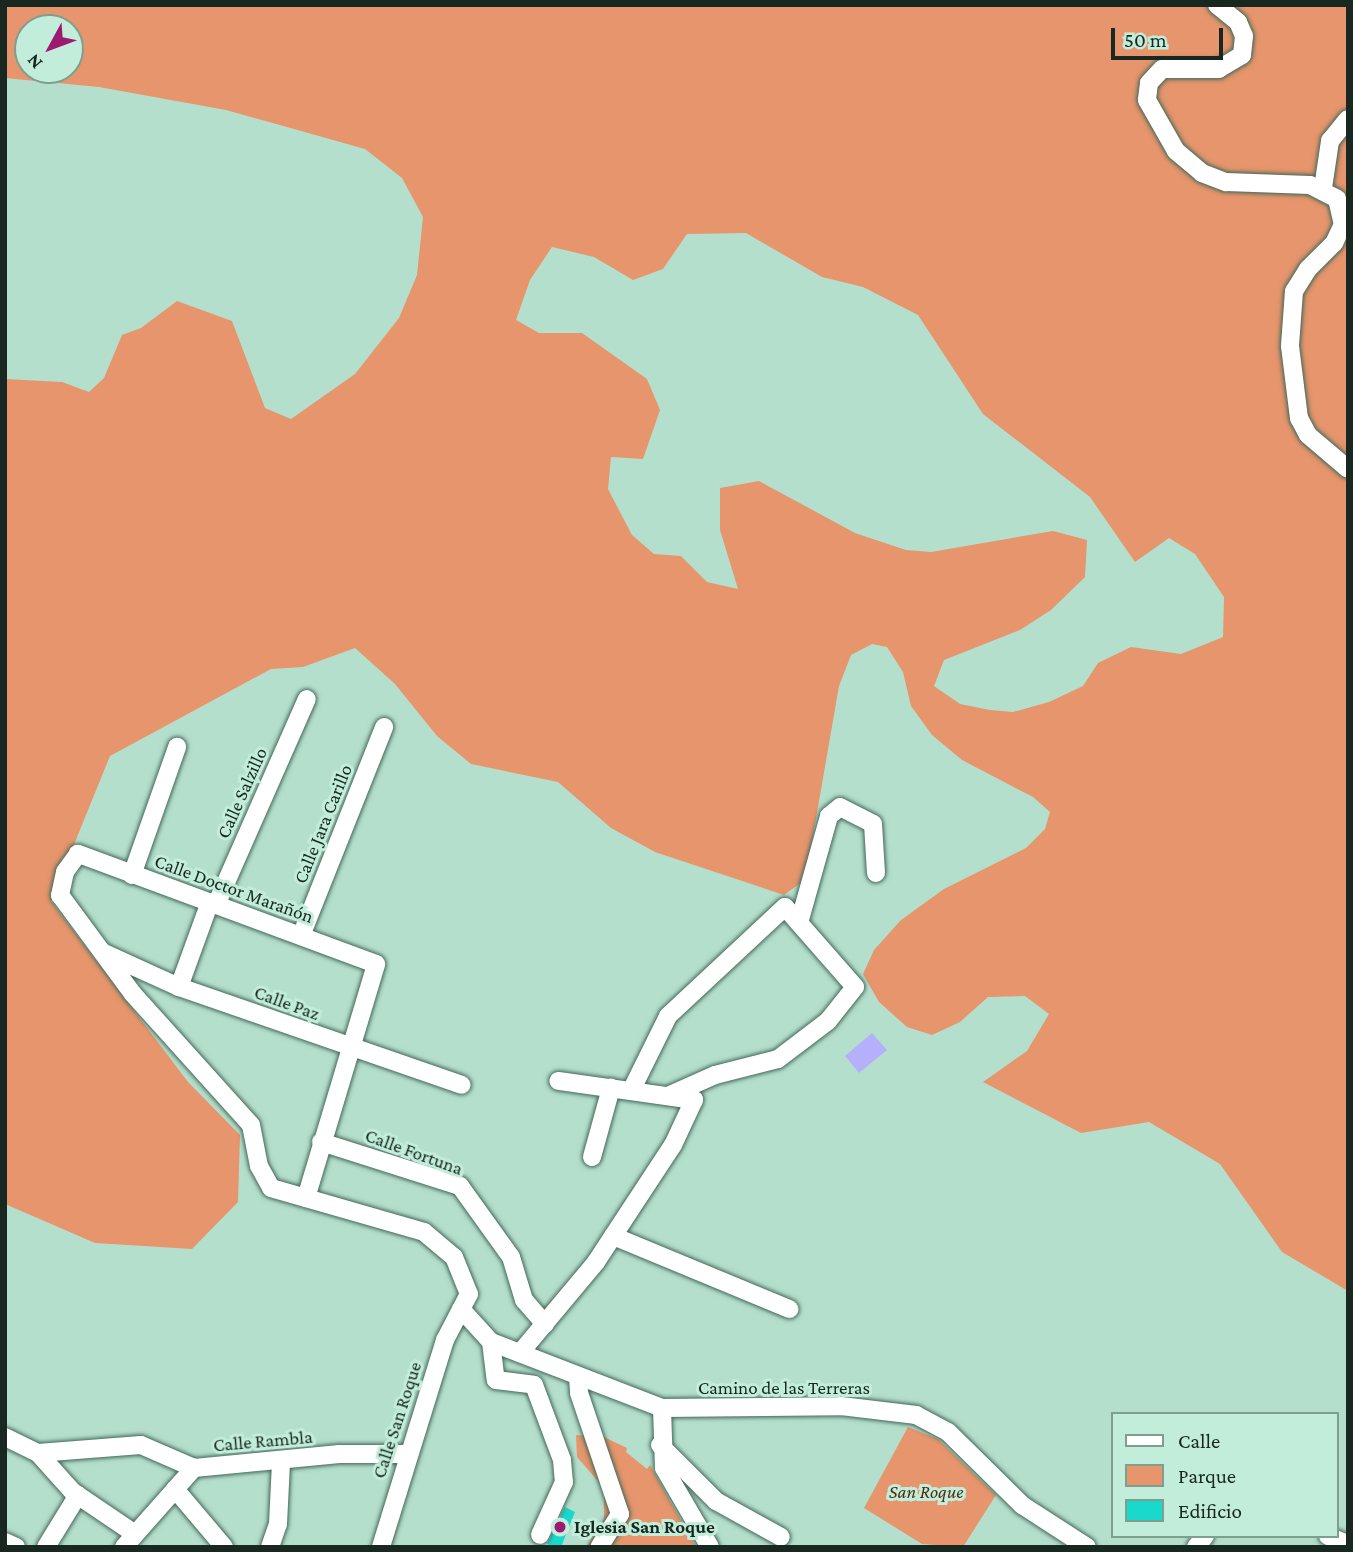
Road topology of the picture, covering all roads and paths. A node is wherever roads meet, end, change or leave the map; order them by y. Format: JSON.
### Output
{"nodes":[{"id":1,"x":1217,"y":5,"type":"edge"},
{"id":2,"x":1348,"y":119,"type":"edge"},
{"id":3,"x":1323,"y":188,"type":"junction"},
{"id":4,"x":1348,"y":469,"type":"edge"},
{"id":5,"x":307,"y":699,"type":"dead end"},
{"id":6,"x":384,"y":727,"type":"dead end"},
{"id":7,"x":177,"y":747,"type":"dead end"},
{"id":8,"x":876,"y":873,"type":"dead end"},
{"id":9,"x":132,"y":874,"type":"junction"},
{"id":10,"x":213,"y":904,"type":"junction"},
{"id":11,"x":799,"y":923,"type":"junction"},
{"id":12,"x":301,"y":936,"type":"junction"},
{"id":13,"x":101,"y":952,"type":"junction"},
{"id":14,"x":179,"y":987,"type":"junction"},
{"id":15,"x":350,"y":1048,"type":"junction"},
{"id":16,"x":558,"y":1081,"type":"dead end"},
{"id":17,"x":462,"y":1085,"type":"dead end"},
{"id":18,"x":611,"y":1088,"type":"junction"},
{"id":19,"x":631,"y":1091,"type":"junction"},
{"id":20,"x":668,"y":1096,"type":"junction"},
{"id":21,"x":321,"y":1142,"type":"junction"},
{"id":22,"x":592,"y":1157,"type":"dead end"},
{"id":23,"x":306,"y":1198,"type":"junction"},
{"id":24,"x":613,"y":1236,"type":"junction"},
{"id":25,"x":461,"y":1309,"type":"junction"},
{"id":26,"x":789,"y":1309,"type":"dead end"},
{"id":27,"x":545,"y":1324,"type":"junction"},
{"id":28,"x":491,"y":1342,"type":"junction"},
{"id":29,"x":520,"y":1353,"type":"junction"},
{"id":30,"x":578,"y":1377,"type":"junction"},
{"id":31,"x":662,"y":1408,"type":"junction"},
{"id":32,"x":5,"y":1437,"type":"edge"},
{"id":33,"x":660,"y":1445,"type":"junction"},
{"id":34,"x":38,"y":1453,"type":"junction"},
{"id":35,"x":407,"y":1454,"type":"junction"},
{"id":36,"x":281,"y":1463,"type":"junction"},
{"id":37,"x":194,"y":1468,"type":"junction"},
{"id":38,"x":175,"y":1489,"type":"junction"},
{"id":39,"x":78,"y":1495,"type":"junction"},
{"id":40,"x":540,"y":1535,"type":"dead end"},
{"id":41,"x":781,"y":1537,"type":"dead end"},
{"id":42,"x":129,"y":1541,"type":"edge"},
{"id":43,"x":5,"y":1542,"type":"edge"},
{"id":44,"x":51,"y":1545,"type":"edge"},
{"id":45,"x":276,"y":1546,"type":"edge"},
{"id":46,"x":16,"y":1547,"type":"edge"},
{"id":47,"x":224,"y":1547,"type":"edge"},
{"id":48,"x":381,"y":1547,"type":"edge"},
{"id":49,"x":599,"y":1547,"type":"edge"},
{"id":50,"x":710,"y":1547,"type":"edge"},
{"id":51,"x":1087,"y":1547,"type":"edge"}],
"edges":[{"from":1,"to":3,"type":"street"},
{"from":2,"to":3,"type":"street"},
{"from":3,"to":4,"type":"street"},
{"from":5,"to":10,"type":"street","name":"Calle Salzillo"},
{"from":6,"to":12,"type":"street","name":"Calle Jara Carillo"},
{"from":7,"to":9,"type":"street"},
{"from":8,"to":11,"type":"street"},
{"from":9,"to":10,"type":"street","name":"Calle Doctor Marañón"},
{"from":9,"to":13,"type":"street","name":"Calle Doctor Marañón"},
{"from":10,"to":12,"type":"street","name":"Calle Doctor Marañón"},
{"from":10,"to":14,"type":"street","name":"Calle Salzillo"},
{"from":11,"to":19,"type":"street"},
{"from":11,"to":20,"type":"street"},
{"from":12,"to":15,"type":"street","name":"Calle Doctor Marañón"},
{"from":13,"to":14,"type":"street","name":"Calle Paz"},
{"from":13,"to":23,"type":"street"},
{"from":14,"to":15,"type":"street","name":"Calle Paz"},
{"from":15,"to":17,"type":"street","name":"Calle Paz"},
{"from":15,"to":21,"type":"street"},
{"from":16,"to":18,"type":"street"},
{"from":18,"to":19,"type":"street"},
{"from":18,"to":22,"type":"street"},
{"from":19,"to":20,"type":"street"},
{"from":20,"to":24,"type":"street"},
{"from":21,"to":23,"type":"street"},
{"from":21,"to":27,"type":"street","name":"Calle Fortuna"},
{"from":23,"to":25,"type":"street"},
{"from":24,"to":26,"type":"street"},
{"from":24,"to":27,"type":"street"},
{"from":25,"to":28,"type":"street","name":"Camino de las Terreras"},
{"from":25,"to":35,"type":"street","name":"Calle San Roque"},
{"from":27,"to":29,"type":"street"},
{"from":28,"to":29,"type":"street","name":"Camino de las Terreras"},
{"from":28,"to":40,"type":"street"},
{"from":29,"to":30,"type":"street","name":"Camino de las Terreras"},
{"from":30,"to":31,"type":"street","name":"Camino de las Terreras"},
{"from":30,"to":49,"type":"street"},
{"from":31,"to":33,"type":"street"},
{"from":31,"to":51,"type":"street","name":"Camino de las Terreras"},
{"from":32,"to":34,"type":"street"},
{"from":33,"to":41,"type":"street"},
{"from":33,"to":50,"type":"street"},
{"from":34,"to":37,"type":"street","name":"Calle Rambla"},
{"from":34,"to":39,"type":"street"},
{"from":35,"to":36,"type":"street","name":"Calle Rambla"},
{"from":35,"to":48,"type":"street","name":"Calle San Roque"},
{"from":36,"to":37,"type":"street","name":"Calle Rambla"},
{"from":36,"to":45,"type":"street"},
{"from":37,"to":38,"type":"street"},
{"from":38,"to":42,"type":"street"},
{"from":38,"to":47,"type":"street"},
{"from":39,"to":42,"type":"street"},
{"from":39,"to":44,"type":"street"},
{"from":43,"to":46,"type":"street"}]}
